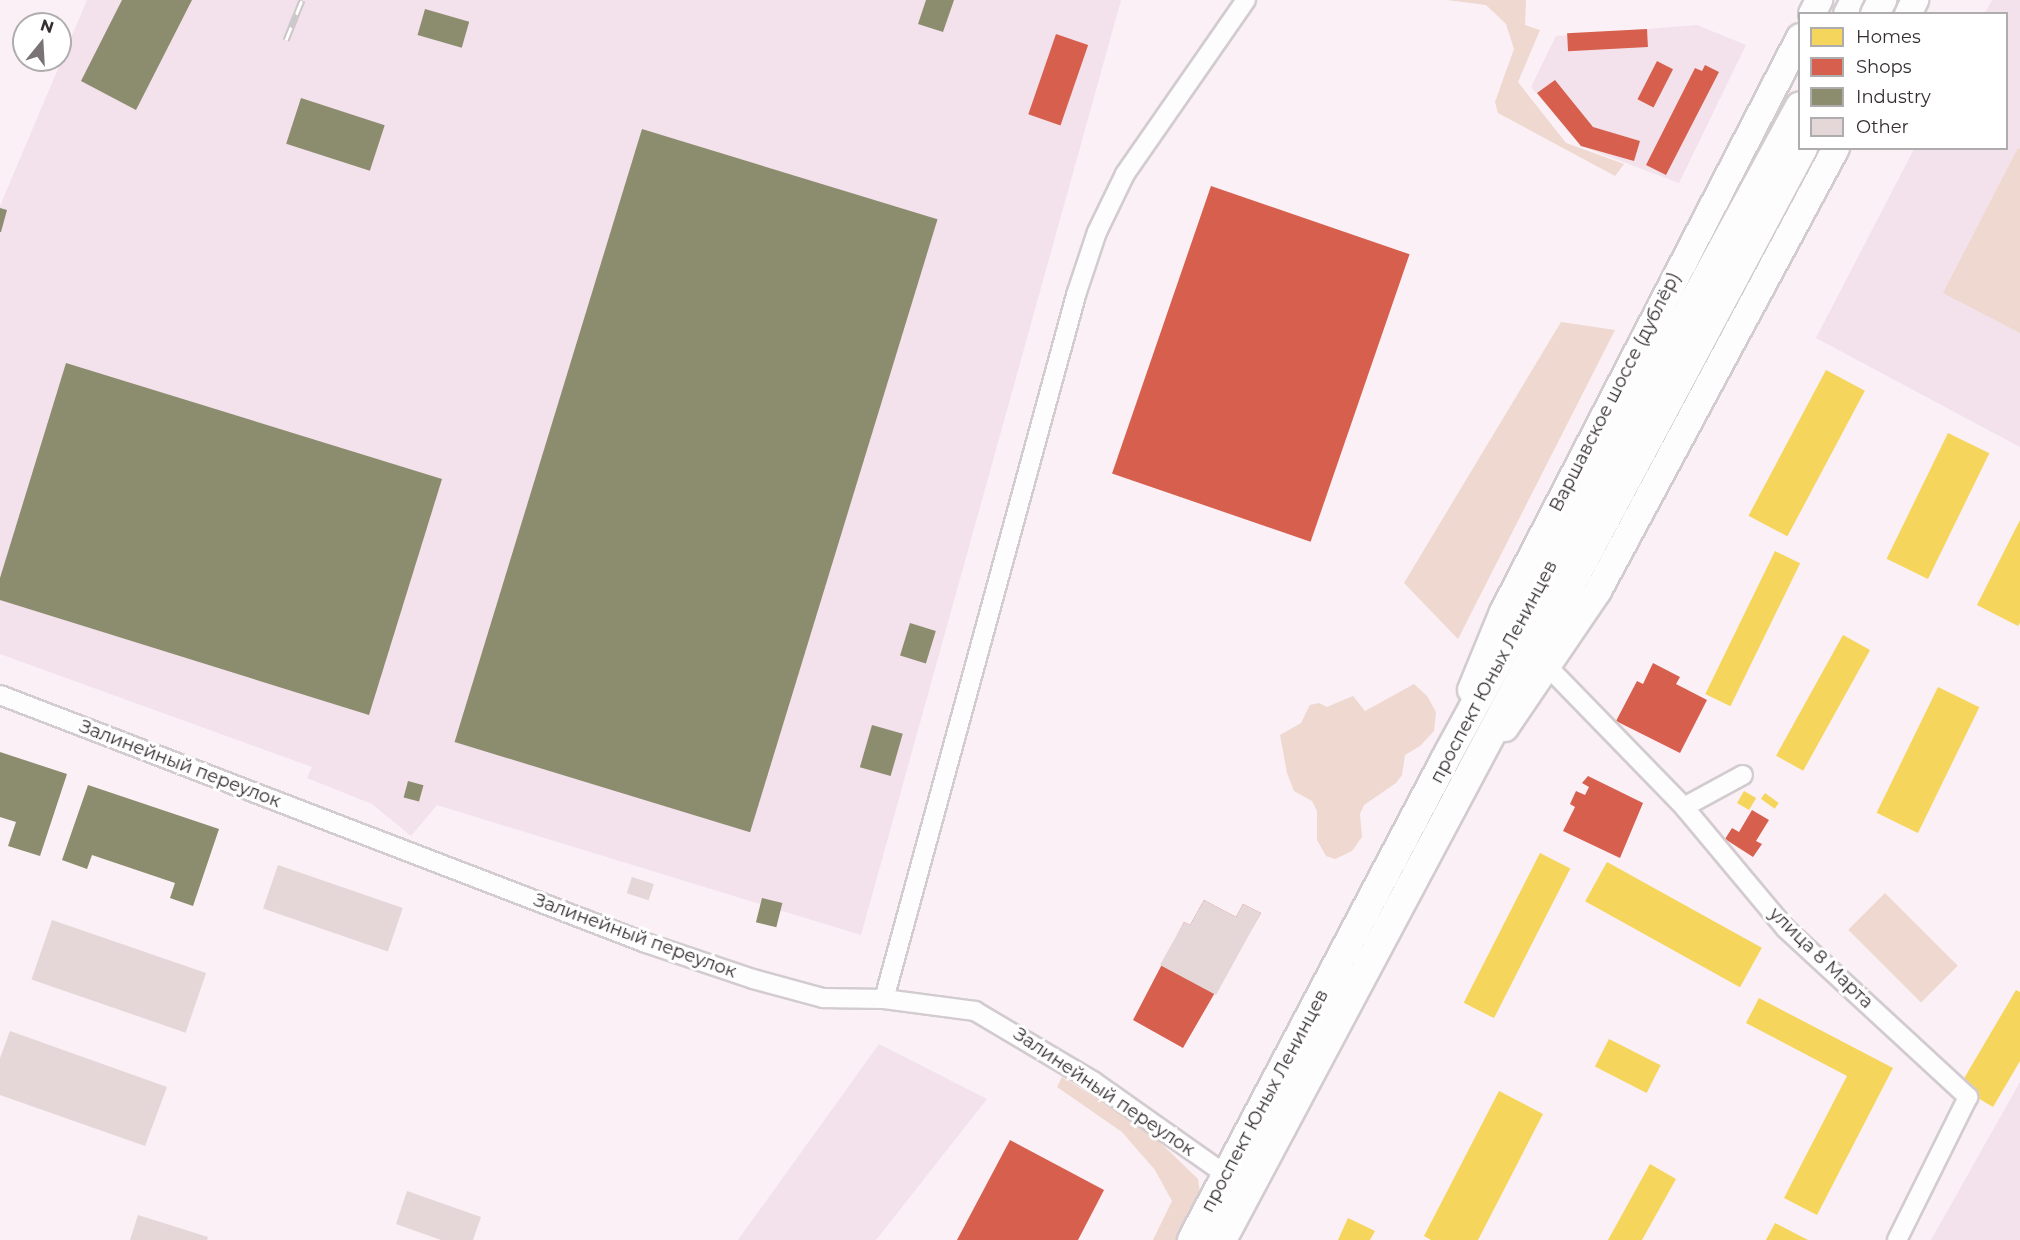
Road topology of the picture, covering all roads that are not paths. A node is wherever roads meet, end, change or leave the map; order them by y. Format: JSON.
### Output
{"nodes":[{"id":1,"x":1246,"y":0,"type":"edge"},
{"id":2,"x":1826,"y":0,"type":"edge"},
{"id":3,"x":1872,"y":0,"type":"edge"},
{"id":4,"x":1814,"y":12,"type":"edge"},
{"id":5,"x":1883,"y":12,"type":"edge"},
{"id":6,"x":1798,"y":41,"type":"edge"},
{"id":7,"x":1798,"y":111,"type":"edge"},
{"id":8,"x":1802,"y":150,"type":"edge"},
{"id":9,"x":1835,"y":150,"type":"edge"},
{"id":10,"x":1747,"y":231,"type":"junction"},
{"id":11,"x":1549,"y":668,"type":"junction"},
{"id":12,"x":0,"y":695,"type":"edge"},
{"id":13,"x":1448,"y":754,"type":"junction"},
{"id":14,"x":1473,"y":771,"type":"junction"},
{"id":15,"x":1743,"y":775,"type":"dead end"},
{"id":16,"x":1684,"y":807,"type":"junction"},
{"id":17,"x":884,"y":999,"type":"junction"},
{"id":18,"x":1225,"y":1174,"type":"junction"},
{"id":19,"x":1248,"y":1191,"type":"junction"},
{"id":20,"x":1192,"y":1240,"type":"edge"},
{"id":21,"x":1222,"y":1240,"type":"edge"},
{"id":22,"x":1897,"y":1240,"type":"edge"}],
"edges":[{"from":1,"to":17,"type":"street"},
{"from":2,"to":4,"type":"street"},
{"from":3,"to":5,"type":"street"},
{"from":6,"to":13,"type":"main road","name":"Варшавское шоссе (дублёр)"},
{"from":7,"to":10,"type":"main road","name":"проспект Юных Ленинцев"},
{"from":8,"to":10,"type":"main road","name":"проспект Юных Ленинцев"},
{"from":9,"to":11,"type":"main road"},
{"from":10,"to":13,"type":"main road","name":"проспект Юных Ленинцев"},
{"from":10,"to":14,"type":"main road","name":"проспект Юных Ленинцев"},
{"from":11,"to":14,"type":"main road"},
{"from":11,"to":16,"type":"street","name":"улица 8 Марта"},
{"from":12,"to":17,"type":"street","name":"Залинейный переулок"},
{"from":13,"to":18,"type":"main road","name":"проспект Юных Ленинцев"},
{"from":14,"to":19,"type":"main road","name":"проспект Юных Ленинцев"},
{"from":15,"to":16,"type":"street"},
{"from":16,"to":22,"type":"street","name":"улица 8 Марта"},
{"from":17,"to":18,"type":"street","name":"Залинейный переулок"},
{"from":18,"to":19,"type":"street","name":"Залинейный переулок"},
{"from":18,"to":20,"type":"main road","name":"проспект Юных Ленинцев"},
{"from":19,"to":21,"type":"main road","name":"проспект Юных Ленинцев"}]}
